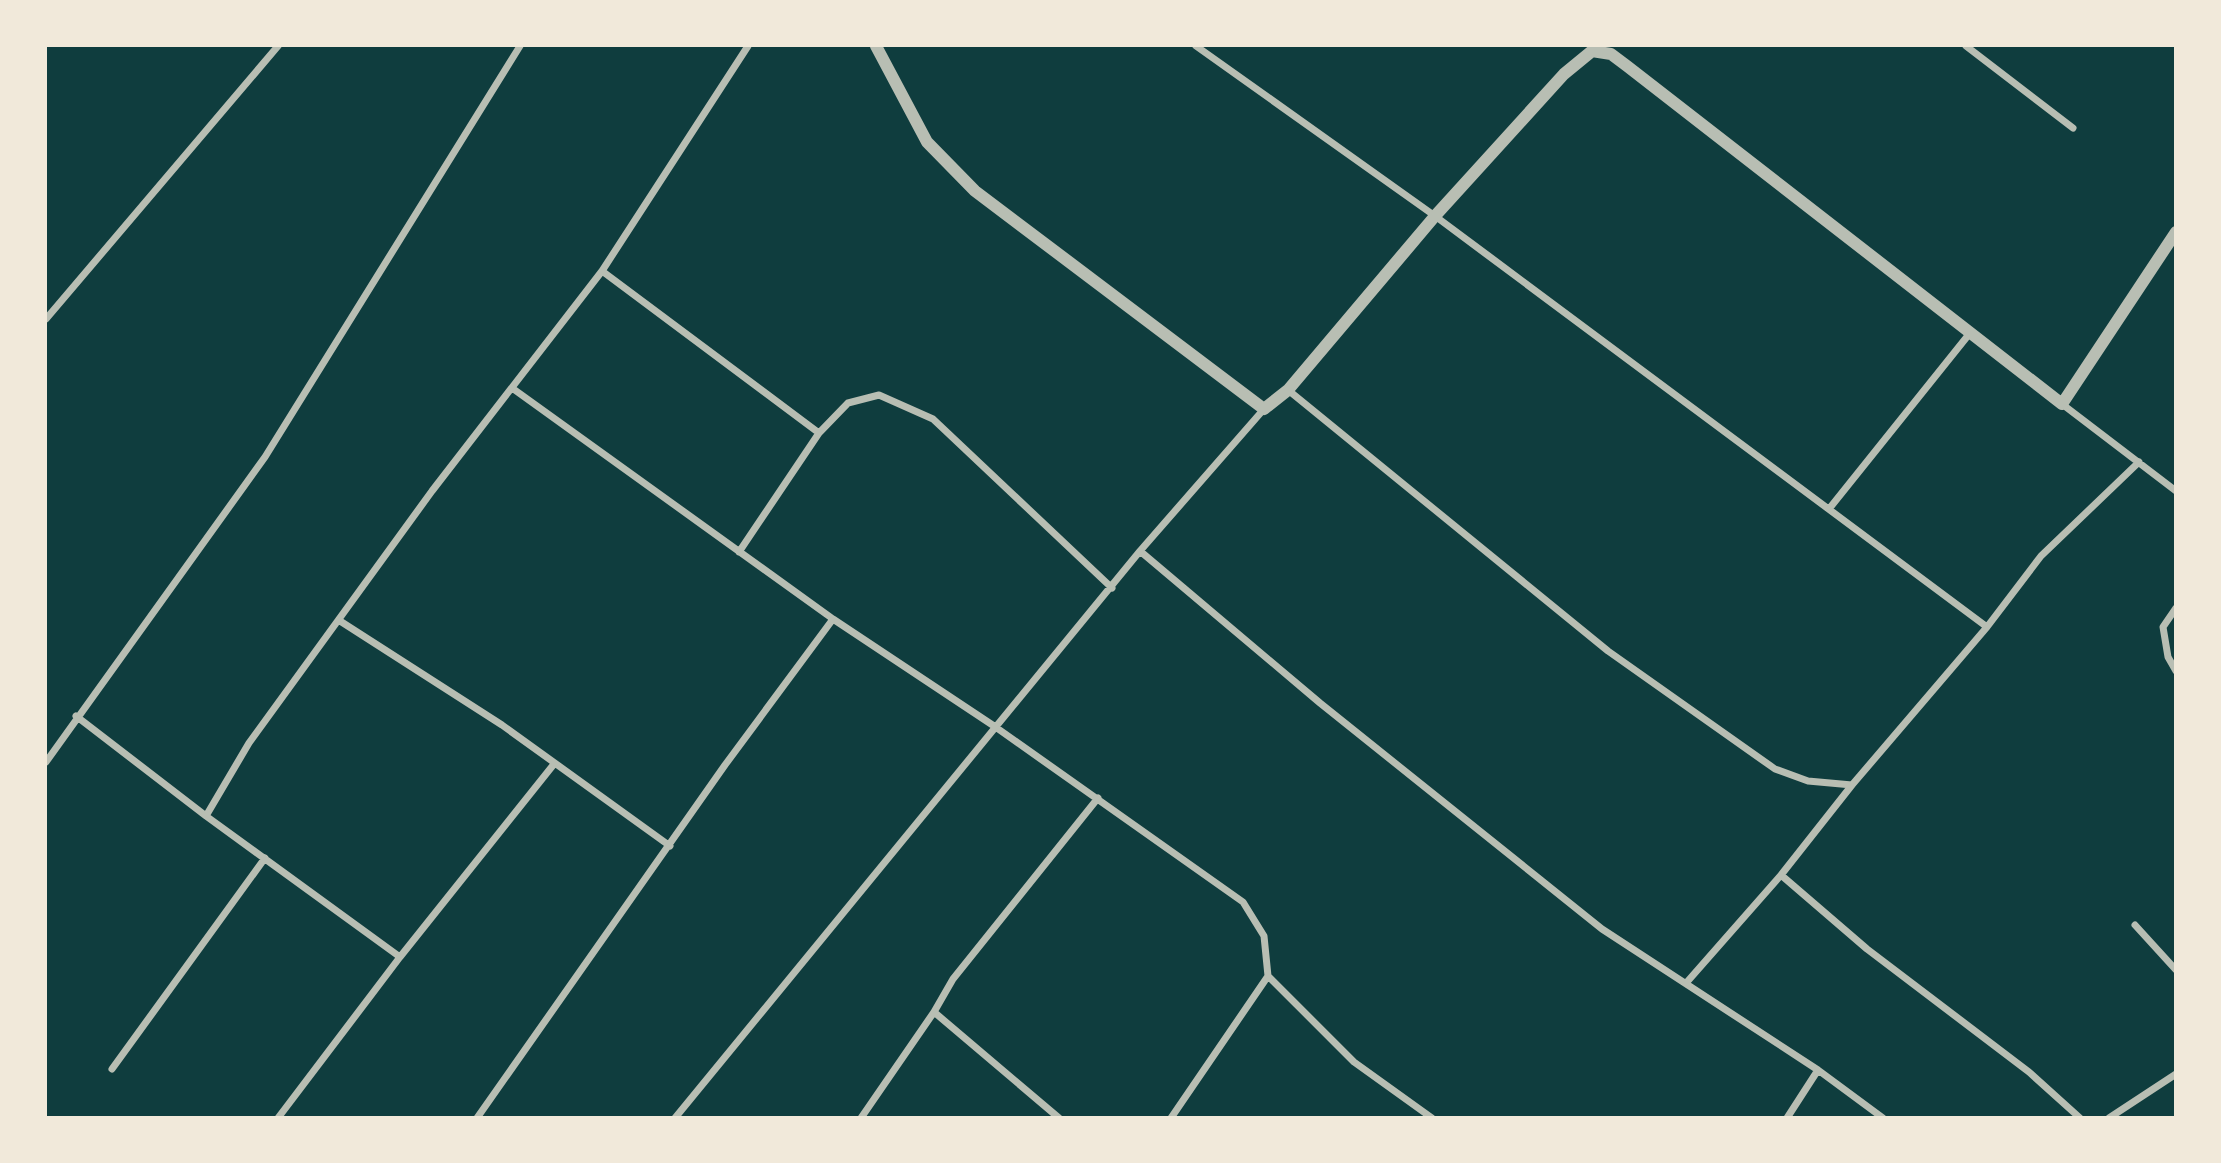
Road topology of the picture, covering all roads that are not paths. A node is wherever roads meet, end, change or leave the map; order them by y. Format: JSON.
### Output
{"nodes":[{"id":1,"x":278,"y":46,"type":"edge"},
{"id":2,"x":520,"y":46,"type":"edge"},
{"id":3,"x":748,"y":46,"type":"edge"},
{"id":4,"x":876,"y":46,"type":"edge"},
{"id":5,"x":1196,"y":46,"type":"edge"},
{"id":6,"x":1966,"y":46,"type":"edge"},
{"id":7,"x":1594,"y":48,"type":"edge"},
{"id":8,"x":2073,"y":128,"type":"dead end"},
{"id":9,"x":1435,"y":216,"type":"junction"},
{"id":10,"x":2175,"y":232,"type":"edge"},
{"id":11,"x":602,"y":271,"type":"junction"},
{"id":12,"x":46,"y":319,"type":"edge"},
{"id":13,"x":1970,"y":333,"type":"junction"},
{"id":14,"x":512,"y":388,"type":"junction"},
{"id":15,"x":1288,"y":390,"type":"junction"},
{"id":16,"x":2062,"y":404,"type":"junction"},
{"id":17,"x":1264,"y":409,"type":"junction"},
{"id":18,"x":819,"y":433,"type":"junction"},
{"id":19,"x":2139,"y":462,"type":"junction"},
{"id":20,"x":2175,"y":491,"type":"edge"},
{"id":21,"x":1829,"y":509,"type":"junction"},
{"id":22,"x":1140,"y":551,"type":"junction"},
{"id":23,"x":738,"y":552,"type":"junction"},
{"id":24,"x":1112,"y":588,"type":"junction"},
{"id":25,"x":2175,"y":608,"type":"edge"},
{"id":26,"x":833,"y":620,"type":"junction"},
{"id":27,"x":340,"y":621,"type":"junction"},
{"id":28,"x":1987,"y":627,"type":"junction"},
{"id":29,"x":2175,"y":671,"type":"edge"},
{"id":30,"x":76,"y":716,"type":"junction"},
{"id":31,"x":994,"y":726,"type":"junction"},
{"id":32,"x":46,"y":745,"type":"edge"},
{"id":33,"x":54,"y":751,"type":"junction"},
{"id":34,"x":46,"y":762,"type":"edge"},
{"id":35,"x":554,"y":764,"type":"junction"},
{"id":36,"x":1852,"y":785,"type":"junction"},
{"id":37,"x":1098,"y":798,"type":"junction"},
{"id":38,"x":206,"y":816,"type":"junction"},
{"id":39,"x":670,"y":846,"type":"junction"},
{"id":40,"x":265,"y":858,"type":"junction"},
{"id":41,"x":1781,"y":875,"type":"junction"},
{"id":42,"x":2135,"y":925,"type":"dead end"},
{"id":43,"x":400,"y":957,"type":"junction"},
{"id":44,"x":2175,"y":970,"type":"edge"},
{"id":45,"x":1268,"y":976,"type":"junction"},
{"id":46,"x":1687,"y":982,"type":"junction"},
{"id":47,"x":934,"y":1012,"type":"junction"},
{"id":48,"x":112,"y":1069,"type":"dead end"},
{"id":49,"x":1818,"y":1070,"type":"junction"},
{"id":50,"x":2175,"y":1074,"type":"edge"},
{"id":51,"x":278,"y":1118,"type":"edge"},
{"id":52,"x":477,"y":1118,"type":"edge"},
{"id":53,"x":675,"y":1118,"type":"edge"},
{"id":54,"x":861,"y":1118,"type":"edge"},
{"id":55,"x":1059,"y":1118,"type":"edge"},
{"id":56,"x":1171,"y":1118,"type":"edge"},
{"id":57,"x":1433,"y":1118,"type":"edge"},
{"id":58,"x":1787,"y":1118,"type":"edge"},
{"id":59,"x":1883,"y":1118,"type":"edge"},
{"id":60,"x":2080,"y":1118,"type":"edge"},
{"id":61,"x":2109,"y":1118,"type":"edge"}],
"edges":[{"from":1,"to":12,"type":"street"},
{"from":2,"to":30,"type":"street"},
{"from":3,"to":11,"type":"street"},
{"from":4,"to":17,"type":"street"},
{"from":5,"to":9,"type":"street"},
{"from":6,"to":8,"type":"street"},
{"from":7,"to":9,"type":"street"},
{"from":7,"to":13,"type":"street"},
{"from":9,"to":15,"type":"street"},
{"from":9,"to":21,"type":"street"},
{"from":10,"to":16,"type":"street"},
{"from":11,"to":14,"type":"street"},
{"from":11,"to":18,"type":"street"},
{"from":13,"to":16,"type":"street"},
{"from":13,"to":21,"type":"street"},
{"from":14,"to":23,"type":"street"},
{"from":14,"to":27,"type":"street"},
{"from":15,"to":17,"type":"street"},
{"from":15,"to":36,"type":"street"},
{"from":16,"to":19,"type":"street"},
{"from":17,"to":22,"type":"street"},
{"from":18,"to":23,"type":"street"},
{"from":18,"to":24,"type":"street"},
{"from":19,"to":20,"type":"street"},
{"from":19,"to":28,"type":"street"},
{"from":21,"to":28,"type":"street"},
{"from":22,"to":24,"type":"street"},
{"from":22,"to":46,"type":"street"},
{"from":23,"to":26,"type":"street"},
{"from":24,"to":31,"type":"street"},
{"from":25,"to":29,"type":"street"},
{"from":26,"to":31,"type":"street"},
{"from":26,"to":39,"type":"street"},
{"from":27,"to":35,"type":"street"},
{"from":27,"to":38,"type":"street"},
{"from":28,"to":36,"type":"street"},
{"from":30,"to":33,"type":"street"},
{"from":30,"to":38,"type":"street"},
{"from":31,"to":37,"type":"street"},
{"from":31,"to":53,"type":"street"},
{"from":32,"to":33,"type":"street"},
{"from":33,"to":34,"type":"street"},
{"from":35,"to":39,"type":"street"},
{"from":35,"to":43,"type":"street"},
{"from":36,"to":41,"type":"street"},
{"from":37,"to":45,"type":"street"},
{"from":37,"to":47,"type":"street"},
{"from":38,"to":40,"type":"street"},
{"from":39,"to":52,"type":"street"},
{"from":40,"to":43,"type":"street"},
{"from":40,"to":48,"type":"street"},
{"from":41,"to":46,"type":"street"},
{"from":41,"to":60,"type":"street"},
{"from":42,"to":44,"type":"street"},
{"from":43,"to":51,"type":"street"},
{"from":45,"to":56,"type":"street"},
{"from":45,"to":57,"type":"street"},
{"from":46,"to":49,"type":"street"},
{"from":47,"to":54,"type":"street"},
{"from":47,"to":55,"type":"street"},
{"from":49,"to":58,"type":"street"},
{"from":49,"to":59,"type":"street"},
{"from":50,"to":61,"type":"street"}]}
